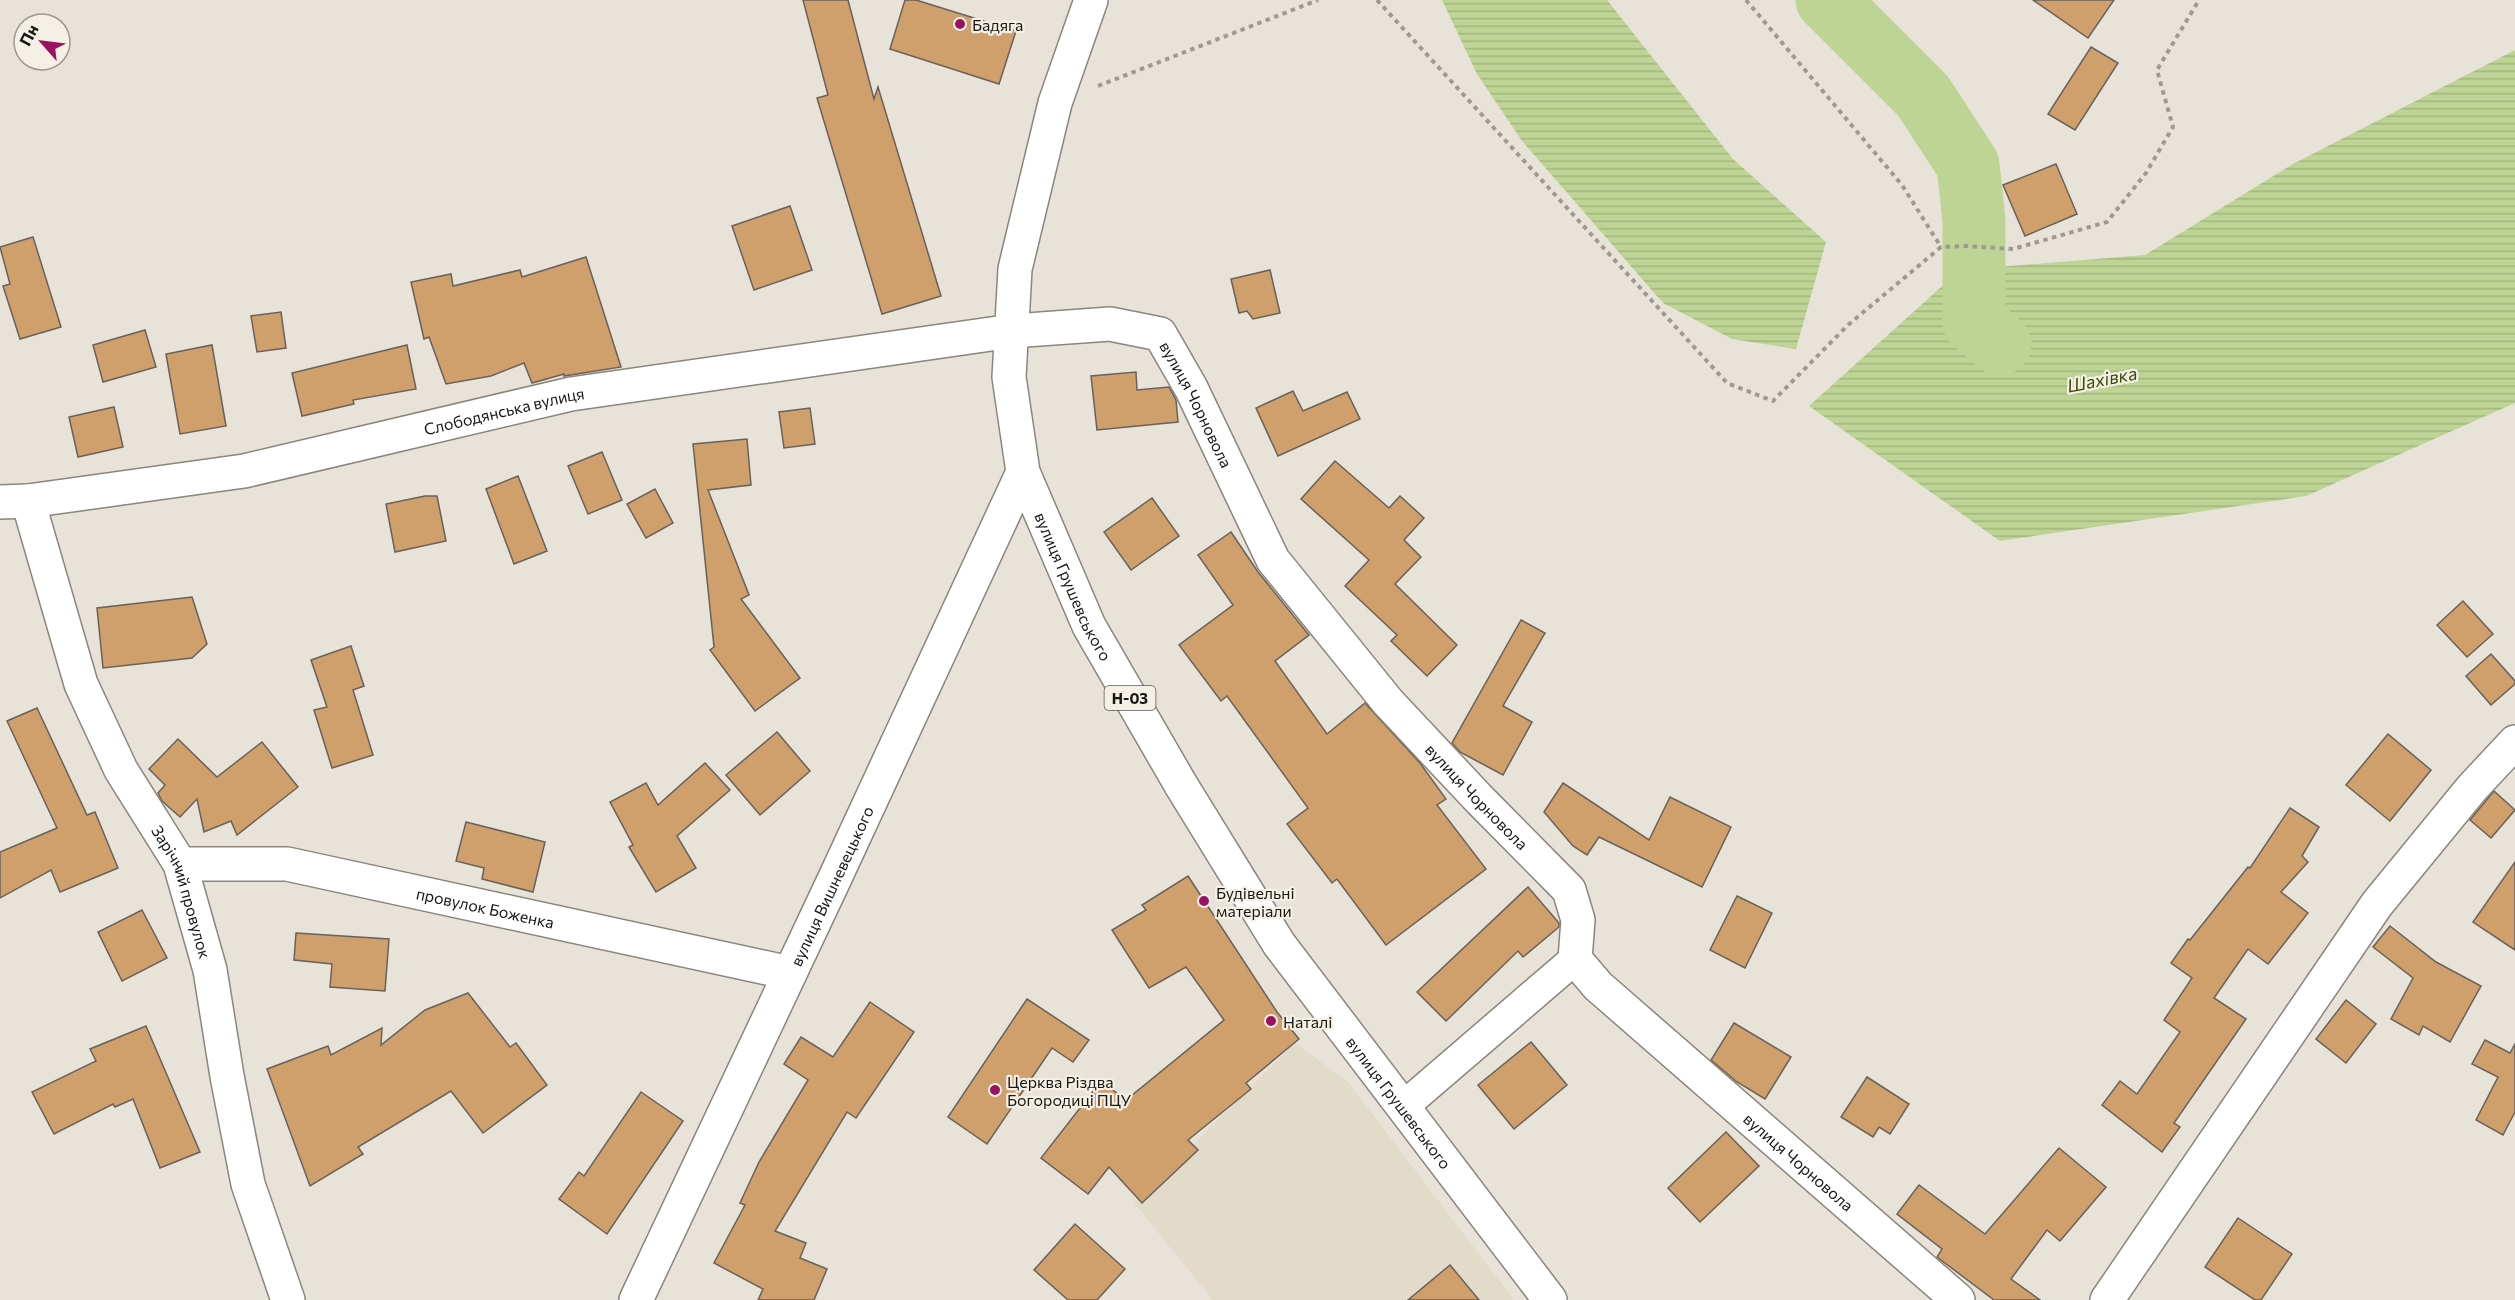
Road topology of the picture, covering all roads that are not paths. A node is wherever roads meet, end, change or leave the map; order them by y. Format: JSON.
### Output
{"nodes":[{"id":1,"x":1091,"y":0,"type":"edge"},
{"id":2,"x":1012,"y":331,"type":"junction"},
{"id":3,"x":1023,"y":472,"type":"junction"},
{"id":4,"x":14,"y":502,"type":"edge"},
{"id":5,"x":2515,"y":742,"type":"edge"},
{"id":6,"x":180,"y":864,"type":"junction"},
{"id":7,"x":1575,"y":959,"type":"junction"},
{"id":8,"x":790,"y":973,"type":"junction"},
{"id":9,"x":1404,"y":1106,"type":"junction"},
{"id":10,"x":288,"y":1300,"type":"edge"},
{"id":11,"x":636,"y":1300,"type":"edge"},
{"id":12,"x":1550,"y":1300,"type":"edge"},
{"id":13,"x":1958,"y":1300,"type":"edge"},
{"id":14,"x":2107,"y":1300,"type":"edge"}],
"edges":[{"from":1,"to":2,"type":"street","name":"вулиця Грушевського","number":"Н-03"},
{"from":2,"to":3,"type":"street","name":"вулиця Грушевського","number":"Н-03"},
{"from":2,"to":4,"type":"street","name":"Слободянська вулиця"},
{"from":2,"to":7,"type":"street","name":"вулиця Чорновола"},
{"from":3,"to":8,"type":"street","name":"вулиця Вишневецького"},
{"from":3,"to":9,"type":"street","name":"вулиця Грушевського","number":"Н-03"},
{"from":4,"to":6,"type":"street","name":"Зарічний провулок"},
{"from":5,"to":14,"type":"street"},
{"from":6,"to":8,"type":"street","name":"провулок Боженка"},
{"from":6,"to":10,"type":"street","name":"Зарічний провулок"},
{"from":7,"to":9,"type":"street"},
{"from":7,"to":13,"type":"street","name":"вулиця Чорновола"},
{"from":8,"to":11,"type":"street","name":"вулиця Вишневецького"},
{"from":9,"to":12,"type":"street","name":"вулиця Грушевського","number":"Н-03"}]}
